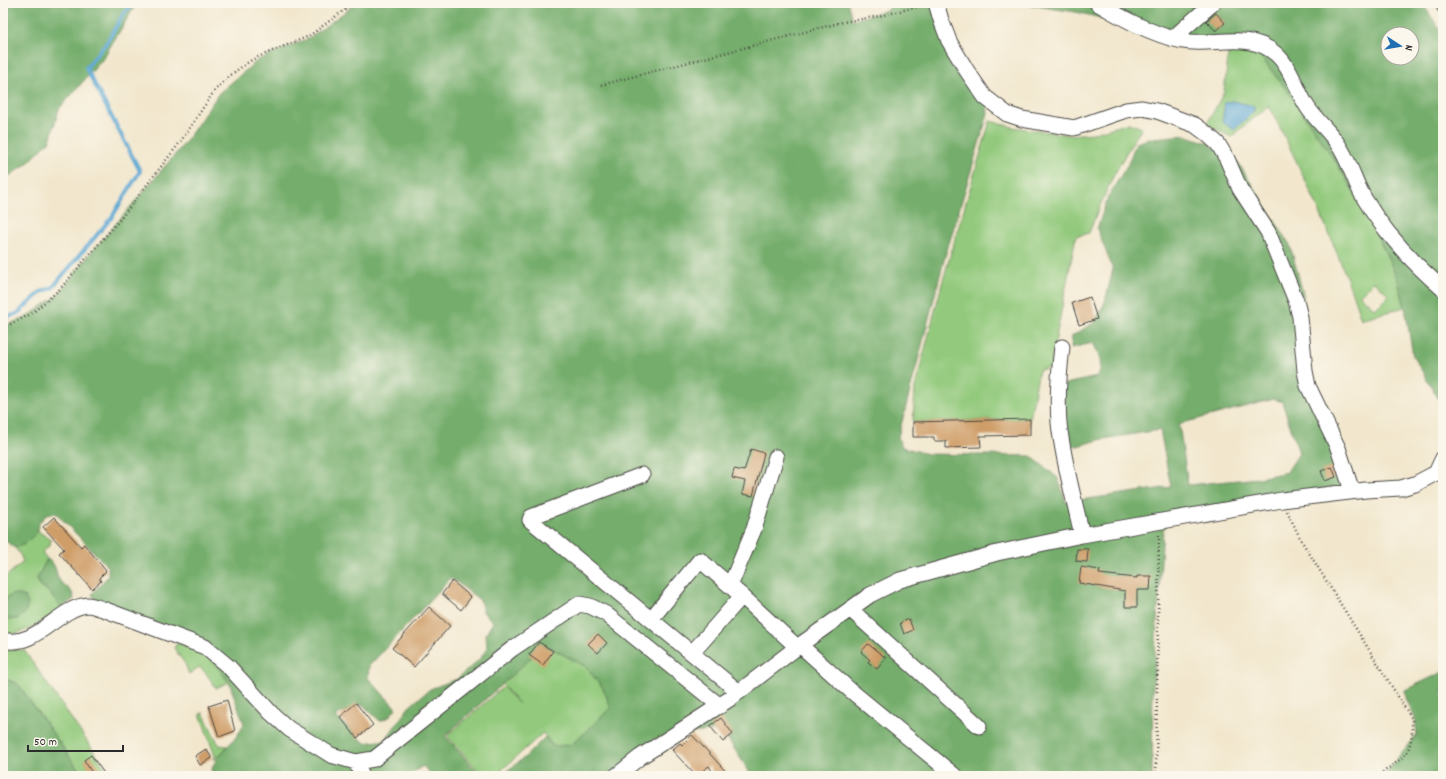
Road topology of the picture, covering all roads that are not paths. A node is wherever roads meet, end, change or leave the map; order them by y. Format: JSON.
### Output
{"nodes":[{"id":1,"x":1097,"y":3,"type":"edge"},
{"id":2,"x":1213,"y":3,"type":"edge"},
{"id":3,"x":936,"y":5,"type":"edge"},
{"id":4,"x":1173,"y":38,"type":"junction"},
{"id":5,"x":1443,"y":289,"type":"edge"},
{"id":6,"x":1062,"y":347,"type":"dead end"},
{"id":7,"x":776,"y":457,"type":"dead end"},
{"id":8,"x":1443,"y":458,"type":"edge"},
{"id":9,"x":642,"y":475,"type":"dead end"},
{"id":10,"x":1440,"y":477,"type":"edge"},
{"id":11,"x":1352,"y":491,"type":"junction"},
{"id":12,"x":1082,"y":535,"type":"junction"},
{"id":13,"x":730,"y":586,"type":"junction"},
{"id":14,"x":742,"y":596,"type":"junction"},
{"id":15,"x":850,"y":609,"type":"junction"},
{"id":16,"x":651,"y":619,"type":"junction"},
{"id":17,"x":3,"y":640,"type":"edge"},
{"id":18,"x":798,"y":646,"type":"junction"},
{"id":19,"x":692,"y":653,"type":"junction"},
{"id":20,"x":740,"y":692,"type":"junction"},
{"id":21,"x":720,"y":706,"type":"junction"},
{"id":22,"x":979,"y":726,"type":"dead end"},
{"id":23,"x":356,"y":762,"type":"junction"},
{"id":24,"x":362,"y":776,"type":"edge"},
{"id":25,"x":616,"y":776,"type":"edge"},
{"id":26,"x":955,"y":776,"type":"edge"}],
"edges":[{"from":1,"to":4,"type":"street"},
{"from":2,"to":4,"type":"street"},
{"from":3,"to":11,"type":"street"},
{"from":4,"to":5,"type":"street"},
{"from":6,"to":12,"type":"street"},
{"from":7,"to":13,"type":"street"},
{"from":8,"to":10,"type":"street"},
{"from":9,"to":16,"type":"street"},
{"from":10,"to":11,"type":"street"},
{"from":11,"to":12,"type":"street"},
{"from":12,"to":15,"type":"street"},
{"from":13,"to":14,"type":"street"},
{"from":13,"to":16,"type":"street"},
{"from":14,"to":18,"type":"street"},
{"from":14,"to":19,"type":"street"},
{"from":15,"to":18,"type":"street"},
{"from":15,"to":22,"type":"street"},
{"from":16,"to":19,"type":"street"},
{"from":17,"to":23,"type":"street"},
{"from":18,"to":20,"type":"street"},
{"from":18,"to":26,"type":"street"},
{"from":19,"to":20,"type":"street"},
{"from":20,"to":21,"type":"street"},
{"from":21,"to":23,"type":"street"},
{"from":21,"to":25,"type":"street"},
{"from":23,"to":24,"type":"street"}]}
